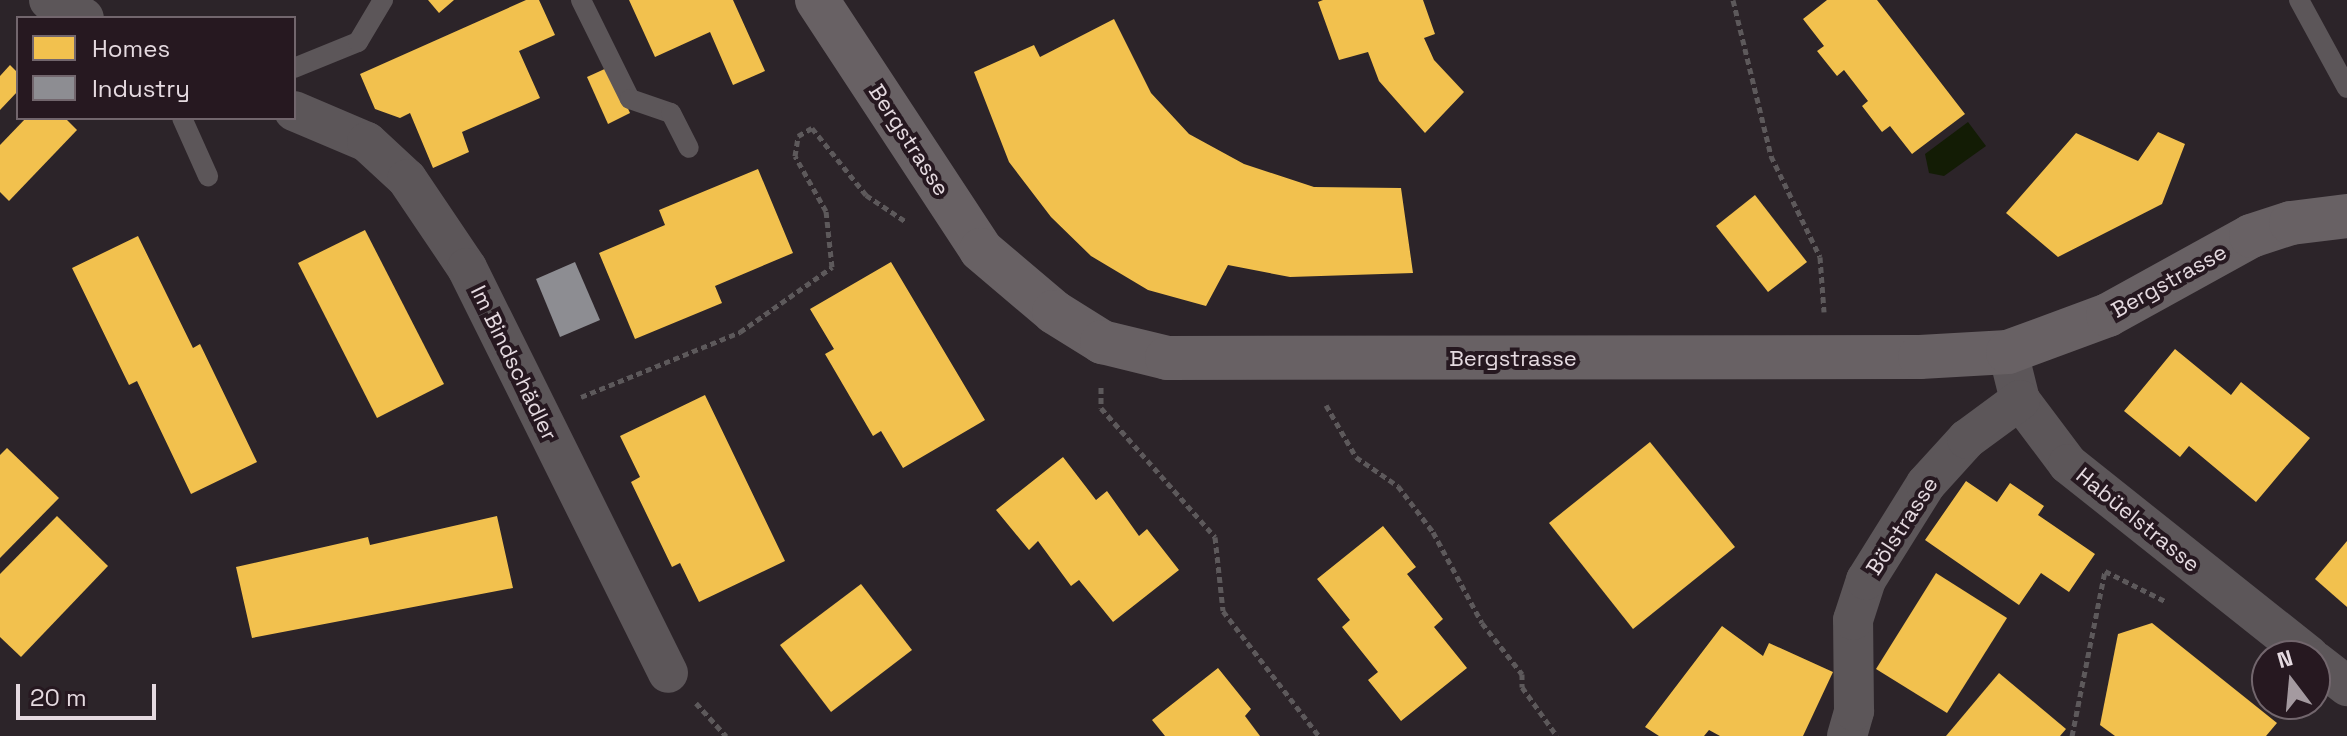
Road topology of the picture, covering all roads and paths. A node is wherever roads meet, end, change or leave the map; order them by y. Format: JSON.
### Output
{"nodes":[{"id":1,"x":49,"y":0,"type":"edge"},
{"id":2,"x":383,"y":0,"type":"edge"},
{"id":3,"x":581,"y":0,"type":"edge"},
{"id":4,"x":817,"y":0,"type":"edge"},
{"id":5,"x":1733,"y":0,"type":"edge"},
{"id":6,"x":2299,"y":0,"type":"edge"},
{"id":7,"x":80,"y":16,"type":"edge"},
{"id":8,"x":296,"y":67,"type":"edge"},
{"id":9,"x":2347,"y":88,"type":"edge"},
{"id":10,"x":296,"y":112,"type":"edge"},
{"id":11,"x":183,"y":120,"type":"edge"},
{"id":12,"x":689,"y":148,"type":"dead end"},
{"id":13,"x":208,"y":176,"type":"dead end"},
{"id":14,"x":946,"y":196,"type":"junction"},
{"id":15,"x":2347,"y":216,"type":"edge"},
{"id":16,"x":2008,"y":352,"type":"junction"},
{"id":17,"x":1827,"y":357,"type":"junction"},
{"id":18,"x":1300,"y":360,"type":"junction"},
{"id":19,"x":1100,"y":380,"type":"dead end"},
{"id":20,"x":2020,"y":400,"type":"junction"},
{"id":21,"x":539,"y":414,"type":"junction"},
{"id":22,"x":2169,"y":597,"type":"dead end"},
{"id":23,"x":2289,"y":640,"type":"edge"},
{"id":24,"x":668,"y":673,"type":"dead end"},
{"id":25,"x":2331,"y":674,"type":"edge"},
{"id":26,"x":2347,"y":686,"type":"edge"},
{"id":27,"x":1319,"y":736,"type":"edge"},
{"id":28,"x":1557,"y":736,"type":"edge"},
{"id":29,"x":1847,"y":736,"type":"edge"},
{"id":30,"x":2072,"y":736,"type":"edge"}],
"edges":[{"from":1,"to":7,"type":"street"},
{"from":2,"to":8,"type":"lane"},
{"from":3,"to":12,"type":"lane"},
{"from":4,"to":14,"type":"street","name":"Bergstrasse"},
{"from":5,"to":17,"type":"path"},
{"from":6,"to":9,"type":"lane"},
{"from":10,"to":21,"type":"street","name":"Im Bindschädler"},
{"from":11,"to":13,"type":"lane"},
{"from":14,"to":18,"type":"street","name":"Bergstrasse"},
{"from":14,"to":21,"type":"path"},
{"from":15,"to":16,"type":"street","name":"Bergstrasse"},
{"from":16,"to":17,"type":"street","name":"Bergstrasse"},
{"from":16,"to":20,"type":"street","name":"Habüelstrasse"},
{"from":17,"to":18,"type":"street","name":"Bergstrasse"},
{"from":18,"to":28,"type":"path"},
{"from":19,"to":27,"type":"path"},
{"from":20,"to":23,"type":"street","name":"Habüelstrasse"},
{"from":20,"to":29,"type":"street","name":"Bölstrasse"},
{"from":21,"to":24,"type":"street","name":"Im Bindschädler"},
{"from":22,"to":30,"type":"path"},
{"from":25,"to":26,"type":"street"}]}
